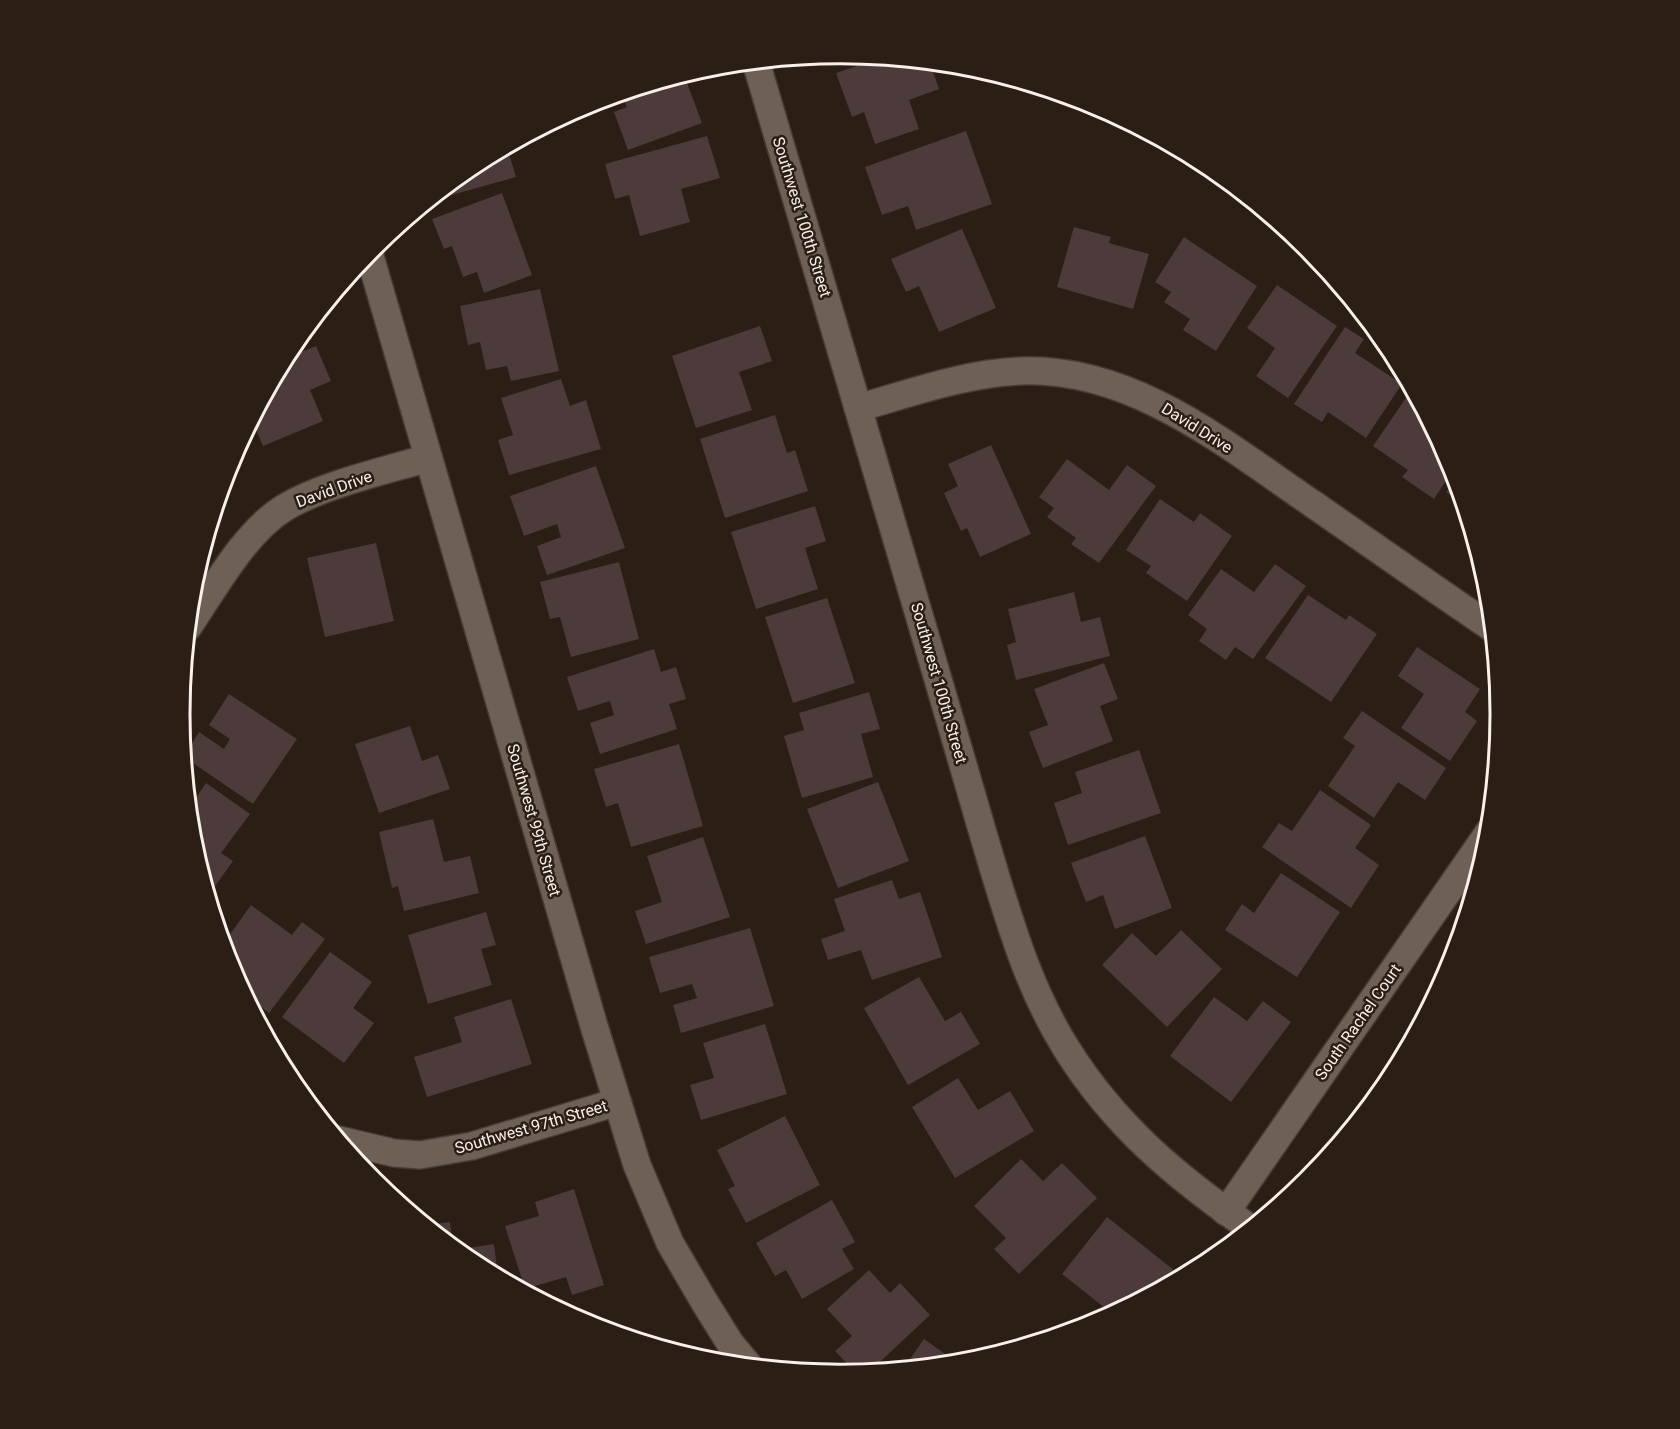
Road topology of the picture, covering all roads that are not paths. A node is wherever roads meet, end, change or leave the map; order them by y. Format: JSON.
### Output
{"nodes":[{"id":1,"x":758,"y":70,"type":"edge"},
{"id":2,"x":372,"y":264,"type":"edge"},
{"id":3,"x":858,"y":408,"type":"junction"},
{"id":4,"x":428,"y":458,"type":"junction"},
{"id":5,"x":199,"y":612,"type":"edge"},
{"id":6,"x":1483,"y":622,"type":"edge"},
{"id":7,"x":1475,"y":852,"type":"edge"},
{"id":8,"x":617,"y":1102,"type":"junction"},
{"id":9,"x":351,"y":1143,"type":"edge"},
{"id":10,"x":1226,"y":1212,"type":"junction"},
{"id":11,"x":1244,"y":1224,"type":"edge"},
{"id":12,"x":741,"y":1357,"type":"edge"}],
"edges":[{"from":1,"to":3,"type":"street","name":"Southwest 100th Street"},
{"from":2,"to":4,"type":"street","name":"Southwest 99th Street"},
{"from":3,"to":6,"type":"street","name":"David Drive"},
{"from":3,"to":10,"type":"street","name":"Southwest 100th Street"},
{"from":4,"to":5,"type":"street","name":"David Drive"},
{"from":4,"to":8,"type":"street","name":"Southwest 99th Street"},
{"from":7,"to":10,"type":"street","name":"South Rachel Court"},
{"from":8,"to":9,"type":"street","name":"Southwest 97th Street"},
{"from":8,"to":12,"type":"street","name":"Southwest 99th Street"},
{"from":10,"to":11,"type":"street","name":"Southwest 100th Street"}]}
